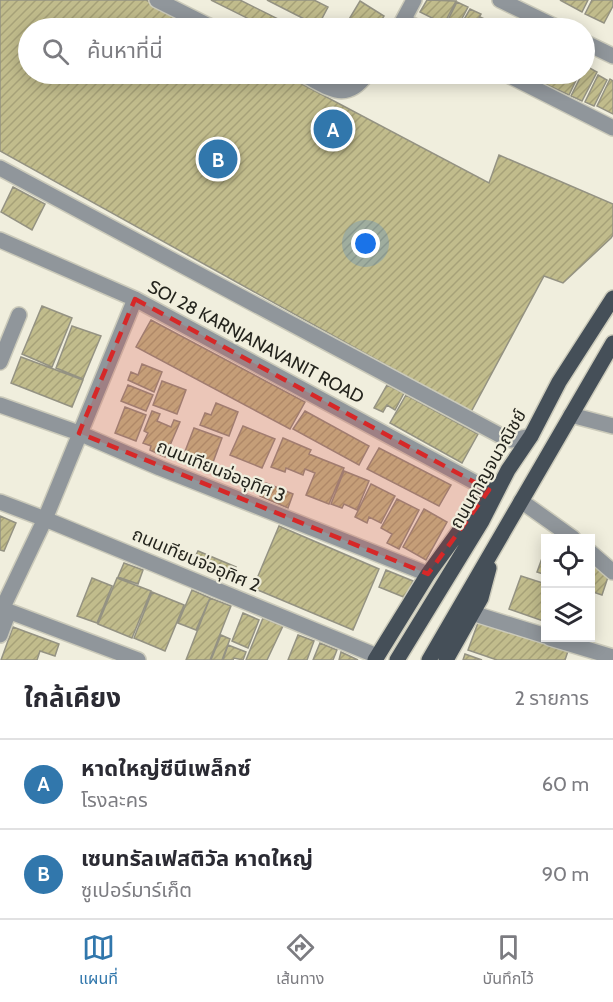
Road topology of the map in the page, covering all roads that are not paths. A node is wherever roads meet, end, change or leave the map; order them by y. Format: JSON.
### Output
{"nodes":[{"id":1,"x":157,"y":0,"type":"edge"},
{"id":2,"x":414,"y":0,"type":"edge"},
{"id":3,"x":500,"y":0,"type":"edge"},
{"id":4,"x":193,"y":18,"type":"edge"},
{"id":5,"x":409,"y":18,"type":"edge"},
{"id":6,"x":537,"y":18,"type":"edge"},
{"id":7,"x":595,"y":47,"type":"edge"},
{"id":8,"x":613,"y":56,"type":"edge"},
{"id":9,"x":324,"y":84,"type":"edge"},
{"id":10,"x":358,"y":84,"type":"edge"},
{"id":11,"x":526,"y":84,"type":"edge"},
{"id":12,"x":613,"y":128,"type":"edge"},
{"id":13,"x":0,"y":168,"type":"edge"},
{"id":14,"x":0,"y":240,"type":"edge"},
{"id":15,"x":613,"y":298,"type":"edge"},
{"id":16,"x":135,"y":299,"type":"junction"},
{"id":17,"x":19,"y":315,"type":"dead end"},
{"id":18,"x":613,"y":343,"type":"edge"},
{"id":19,"x":0,"y":362,"type":"edge"},
{"id":20,"x":608,"y":362,"type":"edge"},
{"id":21,"x":0,"y":405,"type":"edge"},
{"id":22,"x":571,"y":415,"type":"junction"},
{"id":23,"x":613,"y":426,"type":"edge"},
{"id":24,"x":79,"y":433,"type":"junction"},
{"id":25,"x":531,"y":436,"type":"junction"},
{"id":26,"x":508,"y":470,"type":"junction"},
{"id":27,"x":489,"y":490,"type":"junction"},
{"id":28,"x":521,"y":501,"type":"junction"},
{"id":29,"x":0,"y":502,"type":"edge"},
{"id":30,"x":45,"y":519,"type":"junction"},
{"id":31,"x":567,"y":534,"type":"edge"},
{"id":32,"x":495,"y":545,"type":"junction"},
{"id":33,"x":595,"y":556,"type":"edge"},
{"id":34,"x":613,"y":572,"type":"edge"},
{"id":35,"x":428,"y":574,"type":"junction"},
{"id":36,"x":4,"y":609,"type":"edge"},
{"id":37,"x":472,"y":614,"type":"junction"},
{"id":38,"x":0,"y":635,"type":"edge"},
{"id":39,"x":541,"y":635,"type":"edge"},
{"id":40,"x":564,"y":642,"type":"edge"},
{"id":41,"x":399,"y":657,"type":"edge"},
{"id":42,"x":613,"y":657,"type":"edge"},
{"id":43,"x":376,"y":658,"type":"edge"},
{"id":44,"x":138,"y":660,"type":"edge"},
{"id":45,"x":429,"y":660,"type":"edge"},
{"id":46,"x":446,"y":660,"type":"edge"}],
"edges":[{"from":1,"to":4,"type":"street"},
{"from":2,"to":5,"type":"street"},
{"from":3,"to":6,"type":"street"},
{"from":7,"to":8,"type":"street"},
{"from":9,"to":10,"type":"street"},
{"from":11,"to":12,"type":"street"},
{"from":13,"to":25,"type":"street"},
{"from":14,"to":16,"type":"street","name":"SOI 28 KARNJANAVANIT ROAD"},
{"from":15,"to":25,"type":"main road","name":"ถนนกาญจนวณิชย์"},
{"from":16,"to":24,"type":"street"},
{"from":16,"to":27,"type":"street","name":"SOI 28 KARNJANAVANIT ROAD"},
{"from":17,"to":19,"type":"street"},
{"from":18,"to":20,"type":"main road"},
{"from":20,"to":22,"type":"main road"},
{"from":21,"to":24,"type":"street","name":"ถนนเทียนจ่ออุทิศ 3"},
{"from":22,"to":23,"type":"street"},
{"from":22,"to":28,"type":"main road"},
{"from":24,"to":30,"type":"street"},
{"from":24,"to":35,"type":"street","name":"ถนนเทียนจ่ออุทิศ 3"},
{"from":25,"to":26,"type":"main road","name":"ถนนกาญจนวณิชย์"},
{"from":26,"to":27,"type":"main road"},
{"from":26,"to":41,"type":"main road","name":"ถนนกาญจนวณิชย์"},
{"from":27,"to":35,"type":"main road"},
{"from":28,"to":31,"type":"street"},
{"from":28,"to":32,"type":"main road"},
{"from":29,"to":30,"type":"street","name":"ถนนเทียนจ่ออุทิศ 2"},
{"from":30,"to":36,"type":"street"},
{"from":30,"to":43,"type":"street","name":"ถนนเทียนจ่ออุทิศ 2"},
{"from":32,"to":37,"type":"main road"},
{"from":32,"to":45,"type":"main road"},
{"from":33,"to":34,"type":"street"},
{"from":35,"to":43,"type":"main road"},
{"from":36,"to":38,"type":"street"},
{"from":36,"to":44,"type":"street"},
{"from":37,"to":39,"type":"street"},
{"from":37,"to":46,"type":"main road"},
{"from":40,"to":42,"type":"street"}]}
